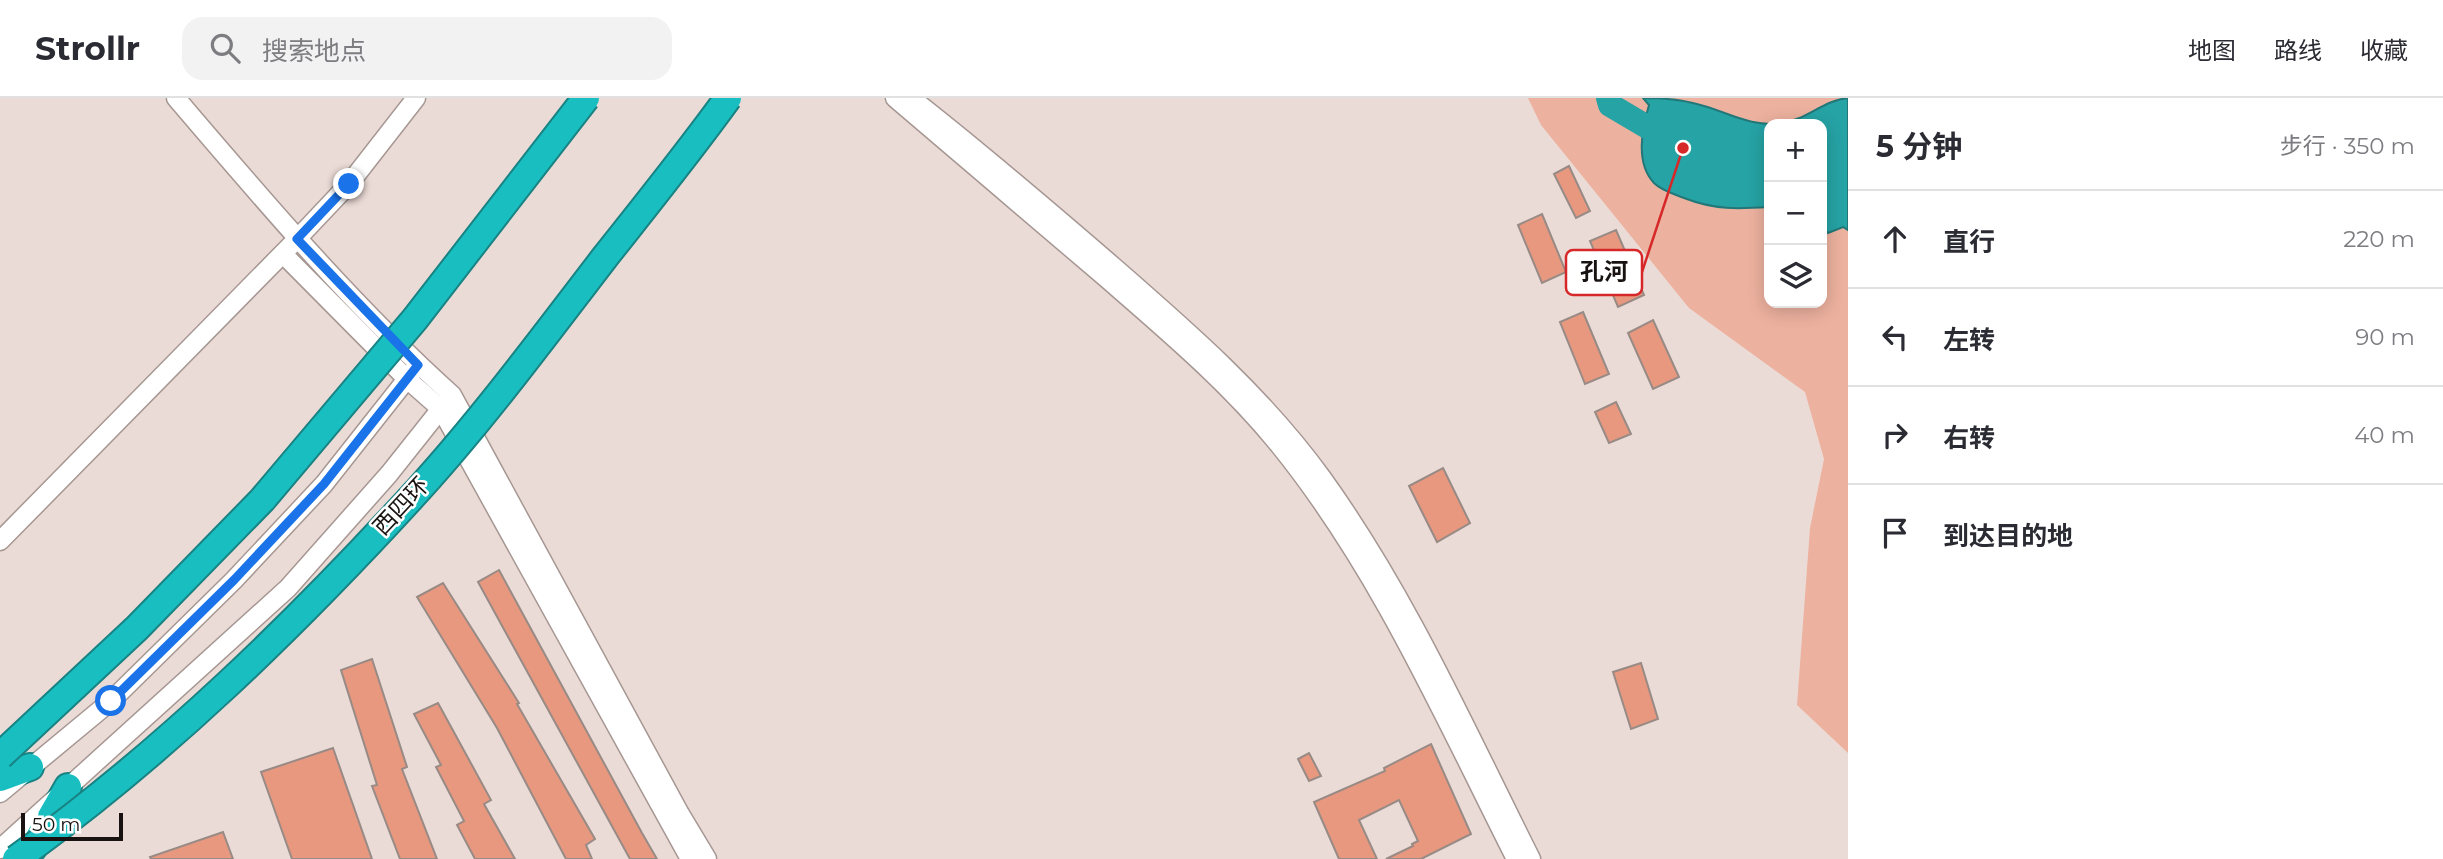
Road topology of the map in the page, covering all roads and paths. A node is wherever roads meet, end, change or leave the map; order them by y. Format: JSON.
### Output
{"nodes":[{"id":1,"x":176,"y":98,"type":"edge"},
{"id":2,"x":416,"y":98,"type":"edge"},
{"id":3,"x":586,"y":98,"type":"edge"},
{"id":4,"x":729,"y":98,"type":"edge"},
{"id":5,"x":895,"y":98,"type":"edge"},
{"id":6,"x":911,"y":98,"type":"edge"},
{"id":7,"x":297,"y":239,"type":"junction"},
{"id":8,"x":283,"y":254,"type":"junction"},
{"id":9,"x":418,"y":365,"type":"junction"},
{"id":10,"x":407,"y":379,"type":"junction"},
{"id":11,"x":446,"y":402,"type":"junction"},
{"id":12,"x":0,"y":541,"type":"edge"},
{"id":13,"x":0,"y":757,"type":"edge"},
{"id":14,"x":30,"y":767,"type":"junction"},
{"id":15,"x":0,"y":778,"type":"edge"},
{"id":16,"x":68,"y":787,"type":"junction"},
{"id":17,"x":0,"y":793,"type":"edge"},
{"id":18,"x":0,"y":849,"type":"edge"},
{"id":19,"x":16,"y":859,"type":"edge"},
{"id":20,"x":27,"y":859,"type":"edge"},
{"id":21,"x":690,"y":859,"type":"edge"},
{"id":22,"x":707,"y":859,"type":"edge"},
{"id":23,"x":1516,"y":859,"type":"edge"},
{"id":24,"x":1531,"y":859,"type":"edge"}],
"edges":[{"from":1,"to":7,"type":"street"},
{"from":2,"to":7,"type":"street"},
{"from":3,"to":13,"type":"highway","bridge":true},
{"from":4,"to":19,"type":"highway","name":"西四环","bridge":true},
{"from":5,"to":23,"type":"street"},
{"from":6,"to":24,"type":"street"},
{"from":7,"to":8,"type":"street"},
{"from":7,"to":9,"type":"street"},
{"from":8,"to":10,"type":"street"},
{"from":8,"to":12,"type":"street"},
{"from":9,"to":10,"type":"street"},
{"from":9,"to":11,"type":"street"},
{"from":10,"to":11,"type":"street"},
{"from":10,"to":14,"type":"street"},
{"from":11,"to":16,"type":"street"},
{"from":11,"to":21,"type":"street"},
{"from":11,"to":22,"type":"street"},
{"from":14,"to":15,"type":"highway"},
{"from":14,"to":17,"type":"street"},
{"from":16,"to":18,"type":"street"},
{"from":16,"to":20,"type":"highway"}]}
